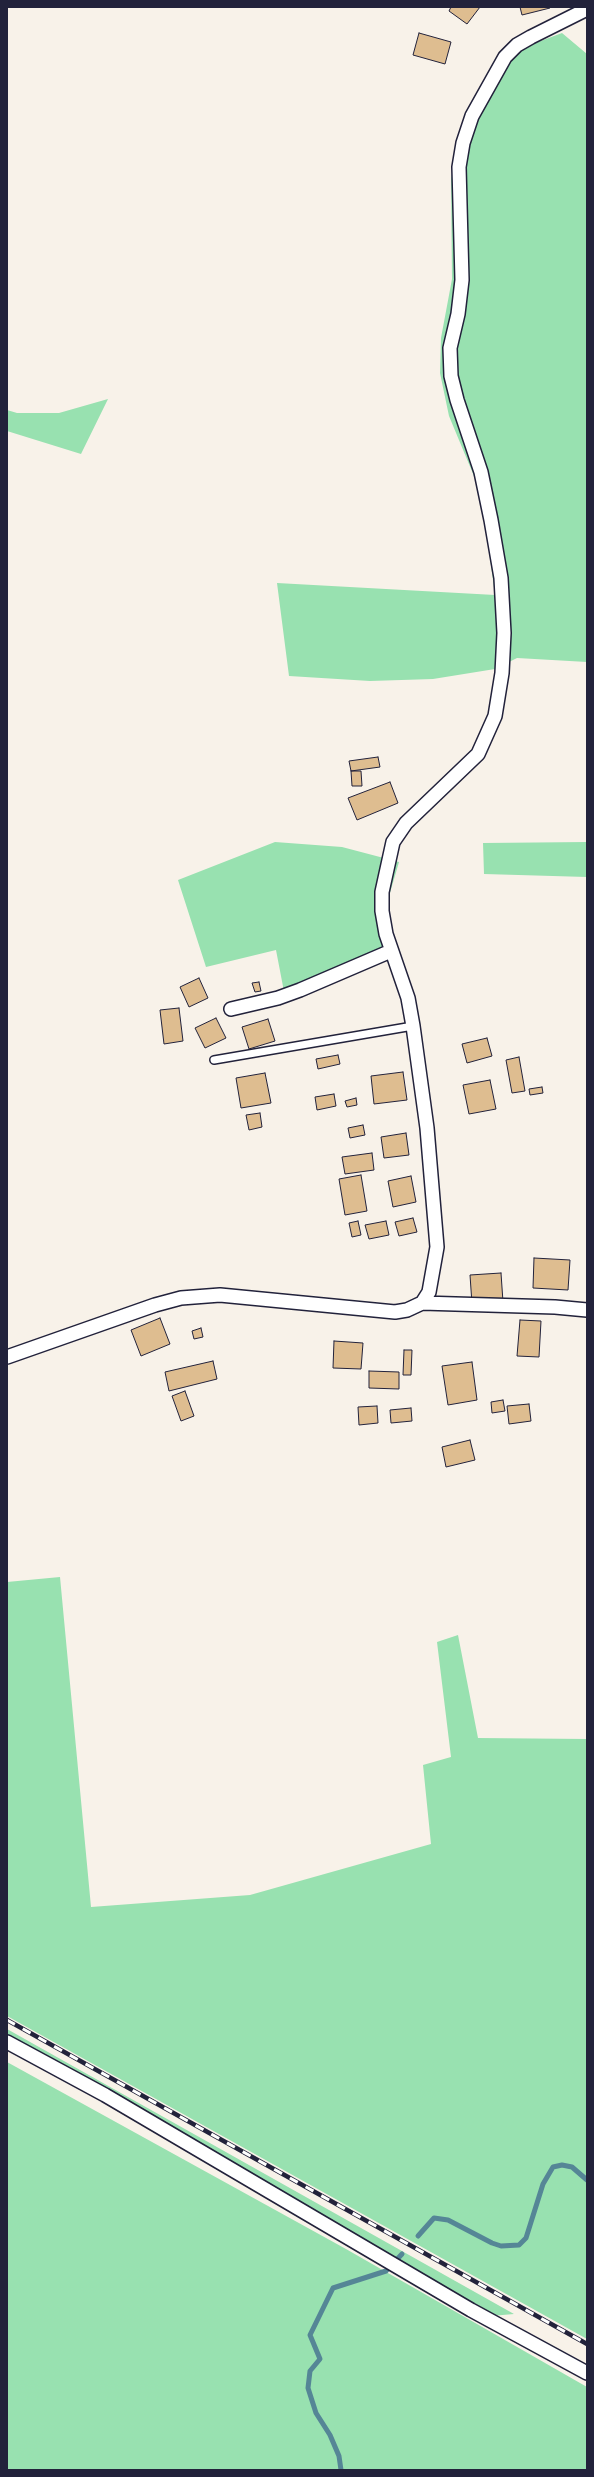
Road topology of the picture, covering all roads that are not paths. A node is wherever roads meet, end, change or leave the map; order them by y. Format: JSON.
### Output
{"nodes":[{"id":1,"x":587,"y":9,"type":"edge"},
{"id":2,"x":390,"y":951,"type":"junction"},
{"id":3,"x":231,"y":1009,"type":"dead end"},
{"id":4,"x":413,"y":1026,"type":"junction"},
{"id":5,"x":214,"y":1060,"type":"dead end"},
{"id":6,"x":422,"y":1302,"type":"junction"},
{"id":7,"x":587,"y":1310,"type":"edge"},
{"id":8,"x":7,"y":1357,"type":"edge"},
{"id":9,"x":7,"y":2042,"type":"edge"},
{"id":10,"x":587,"y":2373,"type":"edge"}],
"edges":[{"from":1,"to":2,"type":"street"},
{"from":2,"to":3,"type":"street"},
{"from":2,"to":4,"type":"street"},
{"from":4,"to":5,"type":"lane"},
{"from":4,"to":6,"type":"street"},
{"from":6,"to":7,"type":"street"},
{"from":6,"to":8,"type":"street"},
{"from":9,"to":10,"type":"street"}]}
